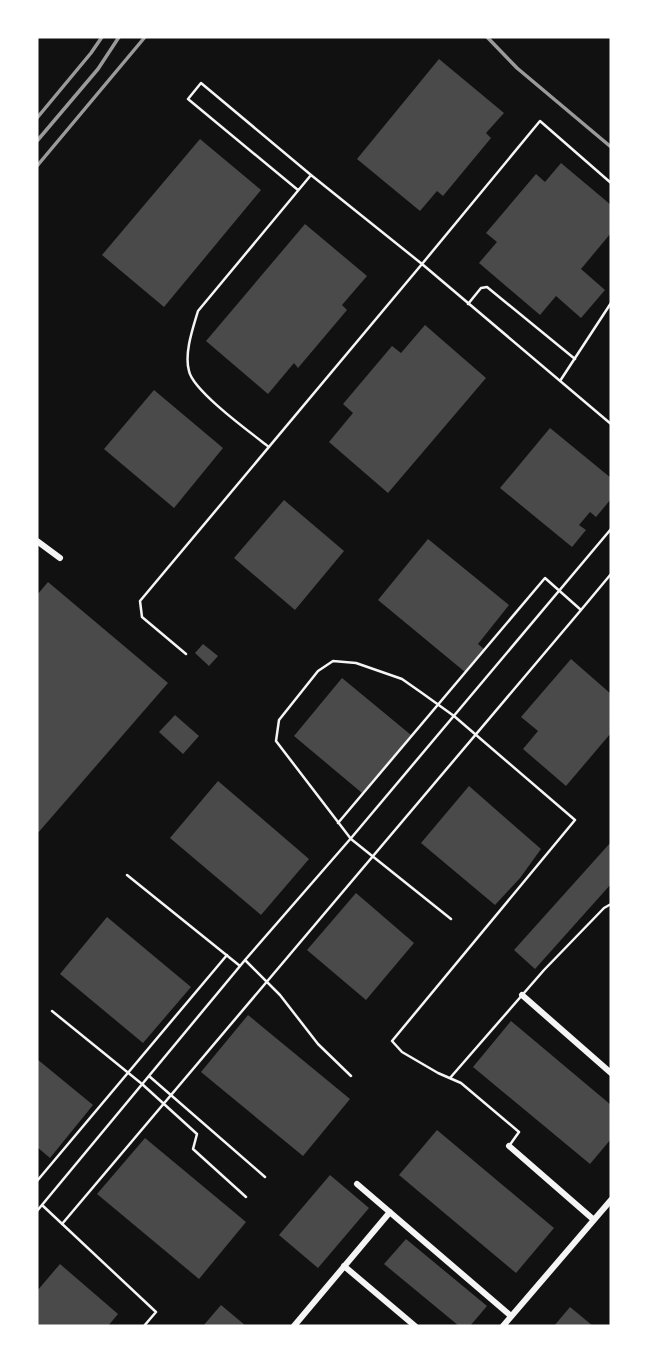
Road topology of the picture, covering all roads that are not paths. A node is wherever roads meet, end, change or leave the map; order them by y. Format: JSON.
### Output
{"nodes":[{"id":1,"x":310,"y":176,"type":"junction"},
{"id":2,"x":611,"y":183,"type":"edge"},
{"id":3,"x":298,"y":190,"type":"junction"},
{"id":4,"x":422,"y":264,"type":"junction"},
{"id":5,"x":611,"y":303,"type":"edge"},
{"id":6,"x":468,"y":304,"type":"junction"},
{"id":7,"x":575,"y":359,"type":"junction"},
{"id":8,"x":560,"y":381,"type":"junction"},
{"id":9,"x":611,"y":424,"type":"edge"},
{"id":10,"x":269,"y":447,"type":"junction"},
{"id":11,"x":611,"y":529,"type":"edge"},
{"id":12,"x":37,"y":541,"type":"edge"},
{"id":13,"x":60,"y":558,"type":"dead end"},
{"id":14,"x":611,"y":574,"type":"edge"},
{"id":15,"x":559,"y":591,"type":"junction"},
{"id":16,"x":581,"y":610,"type":"junction"},
{"id":17,"x":186,"y":654,"type":"dead end"},
{"id":18,"x":439,"y":705,"type":"junction"},
{"id":19,"x":454,"y":716,"type":"junction"},
{"id":20,"x":475,"y":734,"type":"junction"},
{"id":21,"x":338,"y":823,"type":"junction"},
{"id":22,"x":351,"y":839,"type":"junction"},
{"id":23,"x":373,"y":857,"type":"junction"},
{"id":24,"x":127,"y":876,"type":"dead end"},
{"id":25,"x":611,"y":904,"type":"edge"},
{"id":26,"x":451,"y":919,"type":"dead end"},
{"id":27,"x":227,"y":955,"type":"junction"},
{"id":28,"x":245,"y":960,"type":"junction"},
{"id":29,"x":240,"y":966,"type":"junction"},
{"id":30,"x":267,"y":982,"type":"junction"},
{"id":31,"x":522,"y":995,"type":"junction"},
{"id":32,"x":52,"y":1011,"type":"dead end"},
{"id":33,"x":128,"y":1073,"type":"junction"},
{"id":34,"x":611,"y":1073,"type":"edge"},
{"id":35,"x":149,"y":1076,"type":"junction"},
{"id":36,"x":351,"y":1076,"type":"dead end"},
{"id":37,"x":450,"y":1078,"type":"junction"},
{"id":38,"x":142,"y":1084,"type":"junction"},
{"id":39,"x":171,"y":1096,"type":"junction"},
{"id":40,"x":164,"y":1104,"type":"junction"},
{"id":41,"x":509,"y":1146,"type":"joint"},
{"id":42,"x":265,"y":1177,"type":"dead end"},
{"id":43,"x":37,"y":1181,"type":"edge"},
{"id":44,"x":357,"y":1184,"type":"dead end"},
{"id":45,"x":246,"y":1197,"type":"dead end"},
{"id":46,"x":611,"y":1200,"type":"edge"},
{"id":47,"x":41,"y":1205,"type":"junction"},
{"id":48,"x":37,"y":1211,"type":"edge"},
{"id":49,"x":390,"y":1212,"type":"junction"},
{"id":50,"x":594,"y":1220,"type":"junction"},
{"id":51,"x":62,"y":1224,"type":"junction"},
{"id":52,"x":344,"y":1266,"type":"junction"},
{"id":53,"x":511,"y":1317,"type":"junction"},
{"id":54,"x":144,"y":1326,"type":"edge"},
{"id":55,"x":294,"y":1326,"type":"edge"},
{"id":56,"x":415,"y":1326,"type":"edge"},
{"id":57,"x":503,"y":1326,"type":"edge"}],
"edges":[{"from":1,"to":3,"type":"lane"},
{"from":1,"to":3,"type":"lane"},
{"from":1,"to":4,"type":"lane"},
{"from":2,"to":4,"type":"lane"},
{"from":3,"to":10,"type":"lane"},
{"from":4,"to":6,"type":"lane"},
{"from":4,"to":10,"type":"lane"},
{"from":5,"to":7,"type":"lane"},
{"from":6,"to":7,"type":"lane"},
{"from":6,"to":8,"type":"lane"},
{"from":7,"to":8,"type":"lane"},
{"from":8,"to":9,"type":"lane"},
{"from":10,"to":17,"type":"lane"},
{"from":11,"to":15,"type":"lane"},
{"from":12,"to":13,"type":"street"},
{"from":14,"to":16,"type":"lane"},
{"from":15,"to":16,"type":"lane"},
{"from":15,"to":18,"type":"lane"},
{"from":15,"to":19,"type":"lane"},
{"from":16,"to":20,"type":"lane"},
{"from":18,"to":19,"type":"lane"},
{"from":18,"to":21,"type":"lane"},
{"from":18,"to":21,"type":"lane"},
{"from":19,"to":20,"type":"lane"},
{"from":19,"to":22,"type":"lane"},
{"from":20,"to":23,"type":"lane"},
{"from":20,"to":37,"type":"lane"},
{"from":21,"to":22,"type":"lane"},
{"from":22,"to":23,"type":"lane"},
{"from":22,"to":28,"type":"lane"},
{"from":23,"to":26,"type":"lane"},
{"from":23,"to":30,"type":"lane"},
{"from":24,"to":27,"type":"lane"},
{"from":25,"to":31,"type":"lane"},
{"from":27,"to":29,"type":"lane"},
{"from":27,"to":33,"type":"lane"},
{"from":28,"to":29,"type":"lane"},
{"from":28,"to":30,"type":"lane"},
{"from":29,"to":35,"type":"lane"},
{"from":30,"to":36,"type":"lane"},
{"from":30,"to":39,"type":"lane"},
{"from":31,"to":34,"type":"street"},
{"from":31,"to":37,"type":"lane"},
{"from":32,"to":33,"type":"lane"},
{"from":33,"to":38,"type":"lane"},
{"from":33,"to":43,"type":"lane"},
{"from":35,"to":38,"type":"lane"},
{"from":35,"to":39,"type":"lane"},
{"from":37,"to":41,"type":"lane"},
{"from":38,"to":40,"type":"lane"},
{"from":38,"to":47,"type":"lane"},
{"from":39,"to":40,"type":"lane"},
{"from":39,"to":42,"type":"lane"},
{"from":40,"to":45,"type":"lane"},
{"from":40,"to":51,"type":"lane"},
{"from":41,"to":50,"type":"street"},
{"from":44,"to":49,"type":"street"},
{"from":46,"to":50,"type":"street"},
{"from":47,"to":48,"type":"lane"},
{"from":47,"to":51,"type":"lane"},
{"from":49,"to":52,"type":"street"},
{"from":49,"to":53,"type":"street"},
{"from":50,"to":53,"type":"street"},
{"from":51,"to":54,"type":"lane"},
{"from":52,"to":55,"type":"street"},
{"from":52,"to":56,"type":"street"},
{"from":53,"to":57,"type":"street"}]}
